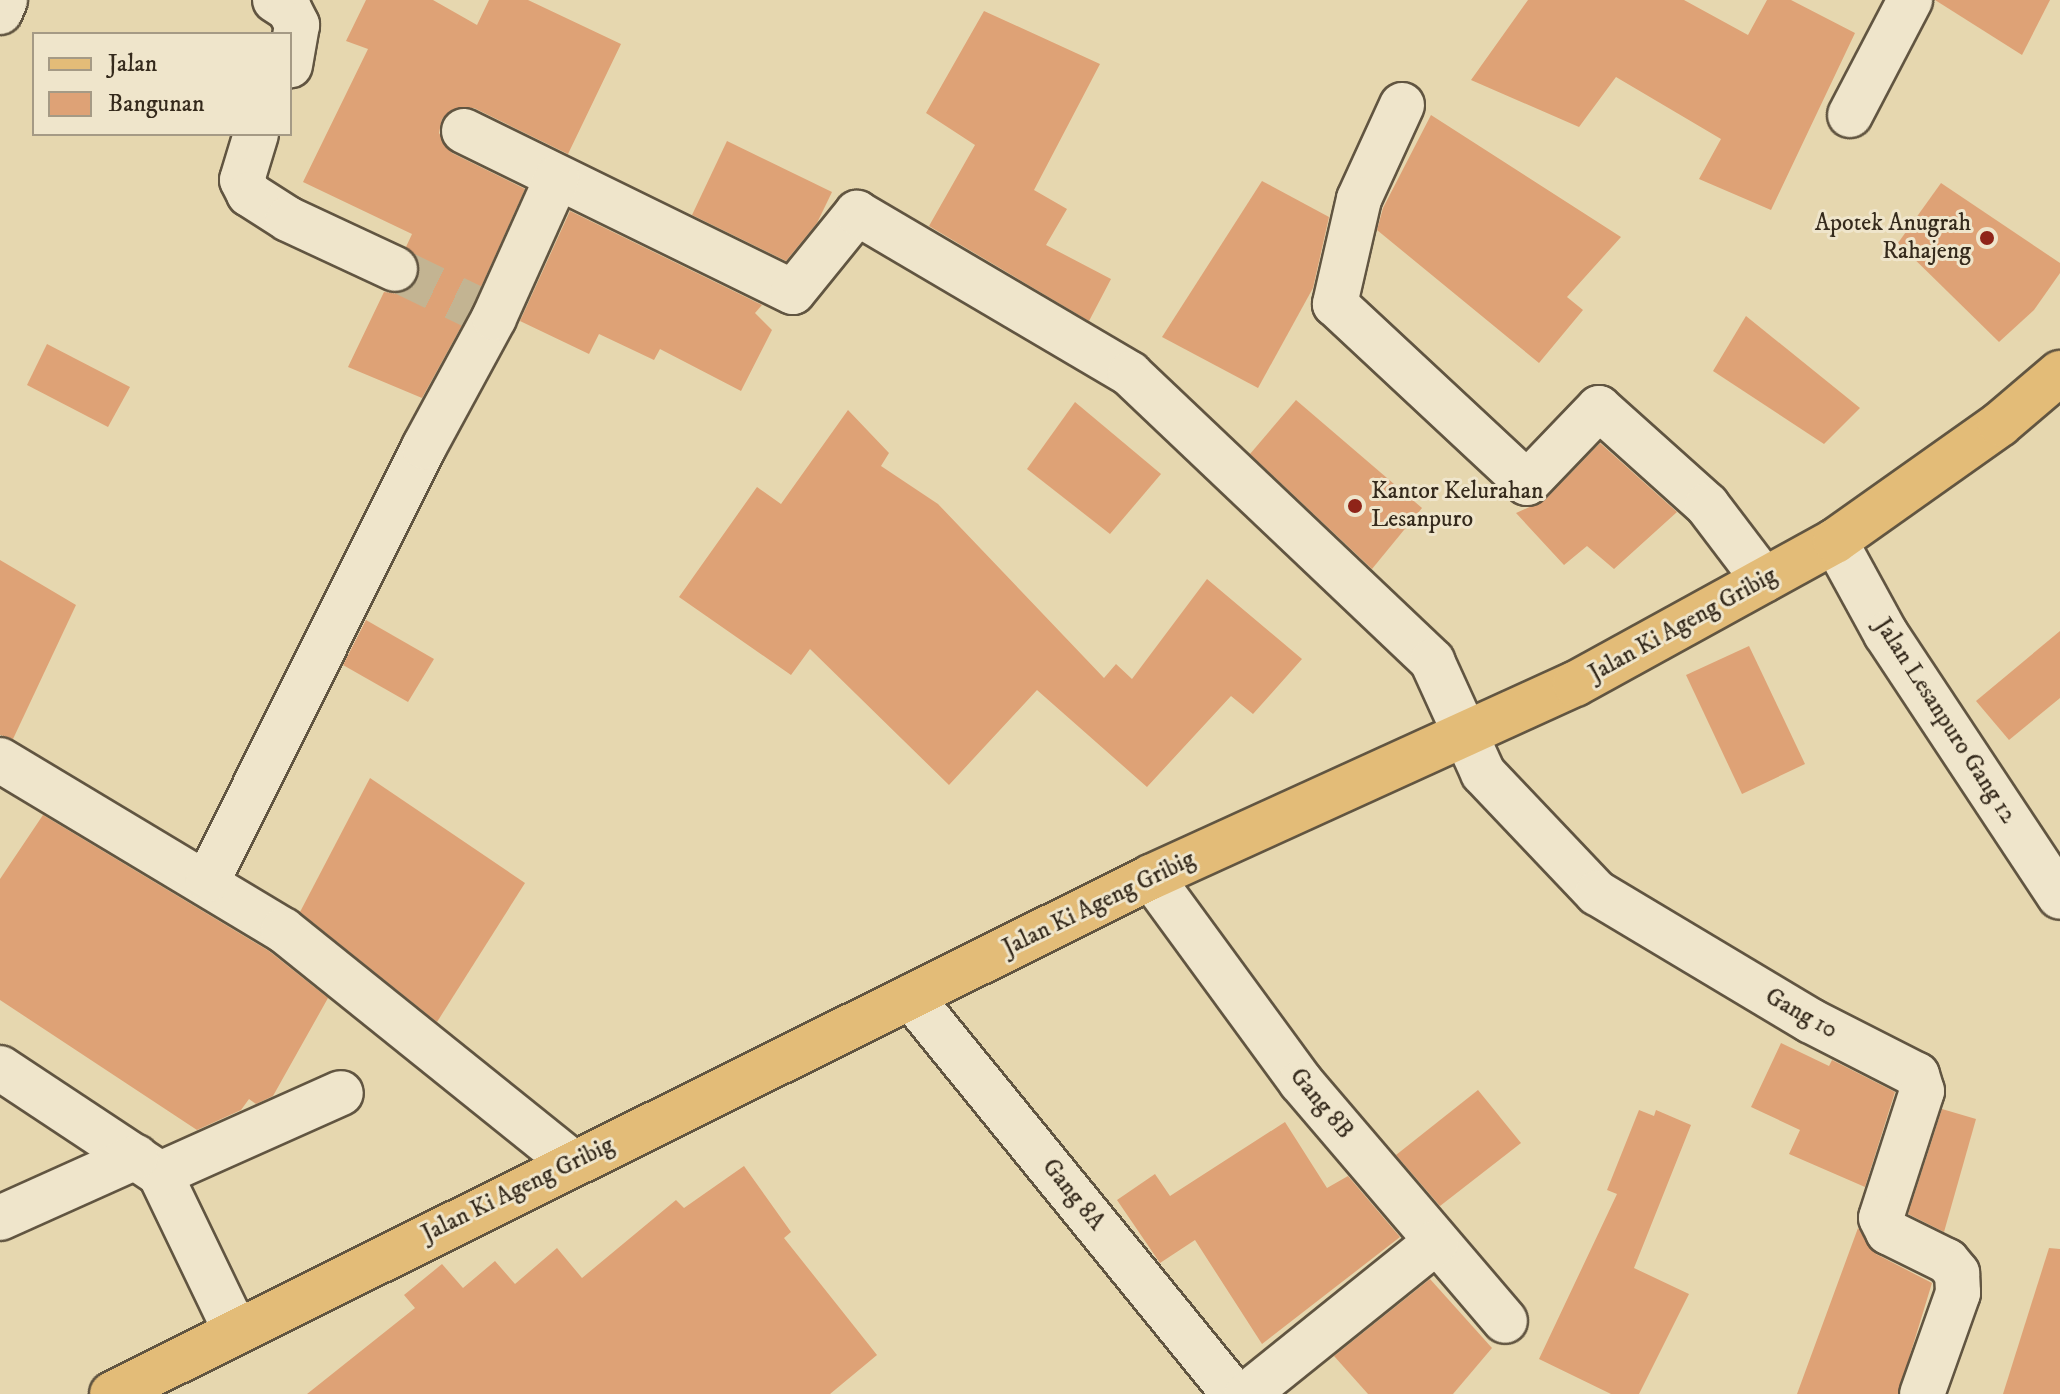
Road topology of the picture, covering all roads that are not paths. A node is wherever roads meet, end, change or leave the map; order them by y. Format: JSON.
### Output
{"nodes":[{"id":1,"x":5,"y":0,"type":"edge"},
{"id":2,"x":275,"y":0,"type":"edge"},
{"id":3,"x":1910,"y":0,"type":"edge"},
{"id":4,"x":0,"y":12,"type":"edge"},
{"id":5,"x":292,"y":54,"type":"edge"},
{"id":6,"x":1402,"y":105,"type":"dead end"},
{"id":7,"x":1850,"y":115,"type":"dead end"},
{"id":8,"x":464,"y":131,"type":"dead end"},
{"id":9,"x":255,"y":136,"type":"edge"},
{"id":10,"x":557,"y":178,"type":"junction"},
{"id":11,"x":395,"y":269,"type":"tunnel mouth"},
{"id":12,"x":2060,"y":373,"type":"edge"},
{"id":13,"x":1835,"y":541,"type":"junction"},
{"id":14,"x":1764,"y":580,"type":"junction"},
{"id":15,"x":1468,"y":735,"type":"junction"},
{"id":16,"x":0,"y":760,"type":"edge"},
{"id":17,"x":1151,"y":877,"type":"junction"},
{"id":18,"x":208,"y":880,"type":"junction"},
{"id":19,"x":2060,"y":897,"type":"edge"},
{"id":20,"x":911,"y":997,"type":"junction"},
{"id":21,"x":0,"y":1068,"type":"edge"},
{"id":22,"x":341,"y":1093,"type":"dead end"},
{"id":23,"x":573,"y":1163,"type":"junction"},
{"id":24,"x":148,"y":1166,"type":"junction"},
{"id":25,"x":0,"y":1218,"type":"edge"},
{"id":26,"x":1436,"y":1242,"type":"junction"},
{"id":27,"x":1505,"y":1321,"type":"dead end"},
{"id":28,"x":235,"y":1330,"type":"junction"},
{"id":29,"x":112,"y":1394,"type":"edge"},
{"id":30,"x":1234,"y":1394,"type":"edge"},
{"id":31,"x":1247,"y":1394,"type":"edge"},
{"id":32,"x":1922,"y":1394,"type":"edge"}],
"edges":[{"from":1,"to":4,"type":"street"},
{"from":2,"to":5,"type":"street"},
{"from":3,"to":7,"type":"street"},
{"from":6,"to":14,"type":"street"},
{"from":8,"to":10,"type":"street"},
{"from":9,"to":11,"type":"street"},
{"from":10,"to":15,"type":"street"},
{"from":10,"to":18,"type":"street"},
{"from":12,"to":13,"type":"main road","name":"Jalan Ki Ageng Gribig"},
{"from":13,"to":14,"type":"main road","name":"Jalan Ki Ageng Gribig"},
{"from":13,"to":19,"type":"street","name":"Jalan Lesanpuro Gang 12"},
{"from":14,"to":15,"type":"main road","name":"Jalan Ki Ageng Gribig"},
{"from":15,"to":17,"type":"main road","name":"Jalan Ki Ageng Gribig"},
{"from":15,"to":32,"type":"street","name":"Gang 10"},
{"from":16,"to":18,"type":"street"},
{"from":17,"to":20,"type":"main road","name":"Jalan Ki Ageng Gribig"},
{"from":17,"to":26,"type":"street","name":"Gang 8B"},
{"from":18,"to":23,"type":"street"},
{"from":20,"to":23,"type":"main road","name":"Jalan Ki Ageng Gribig"},
{"from":20,"to":30,"type":"street","name":"Gang 8A"},
{"from":21,"to":24,"type":"street"},
{"from":22,"to":24,"type":"street"},
{"from":23,"to":28,"type":"main road","name":"Jalan Ki Ageng Gribig"},
{"from":24,"to":25,"type":"street"},
{"from":24,"to":28,"type":"street"},
{"from":26,"to":27,"type":"street","name":"Gang 8B"},
{"from":26,"to":31,"type":"street"},
{"from":28,"to":29,"type":"main road","name":"Jalan Ki Ageng Gribig"}]}
